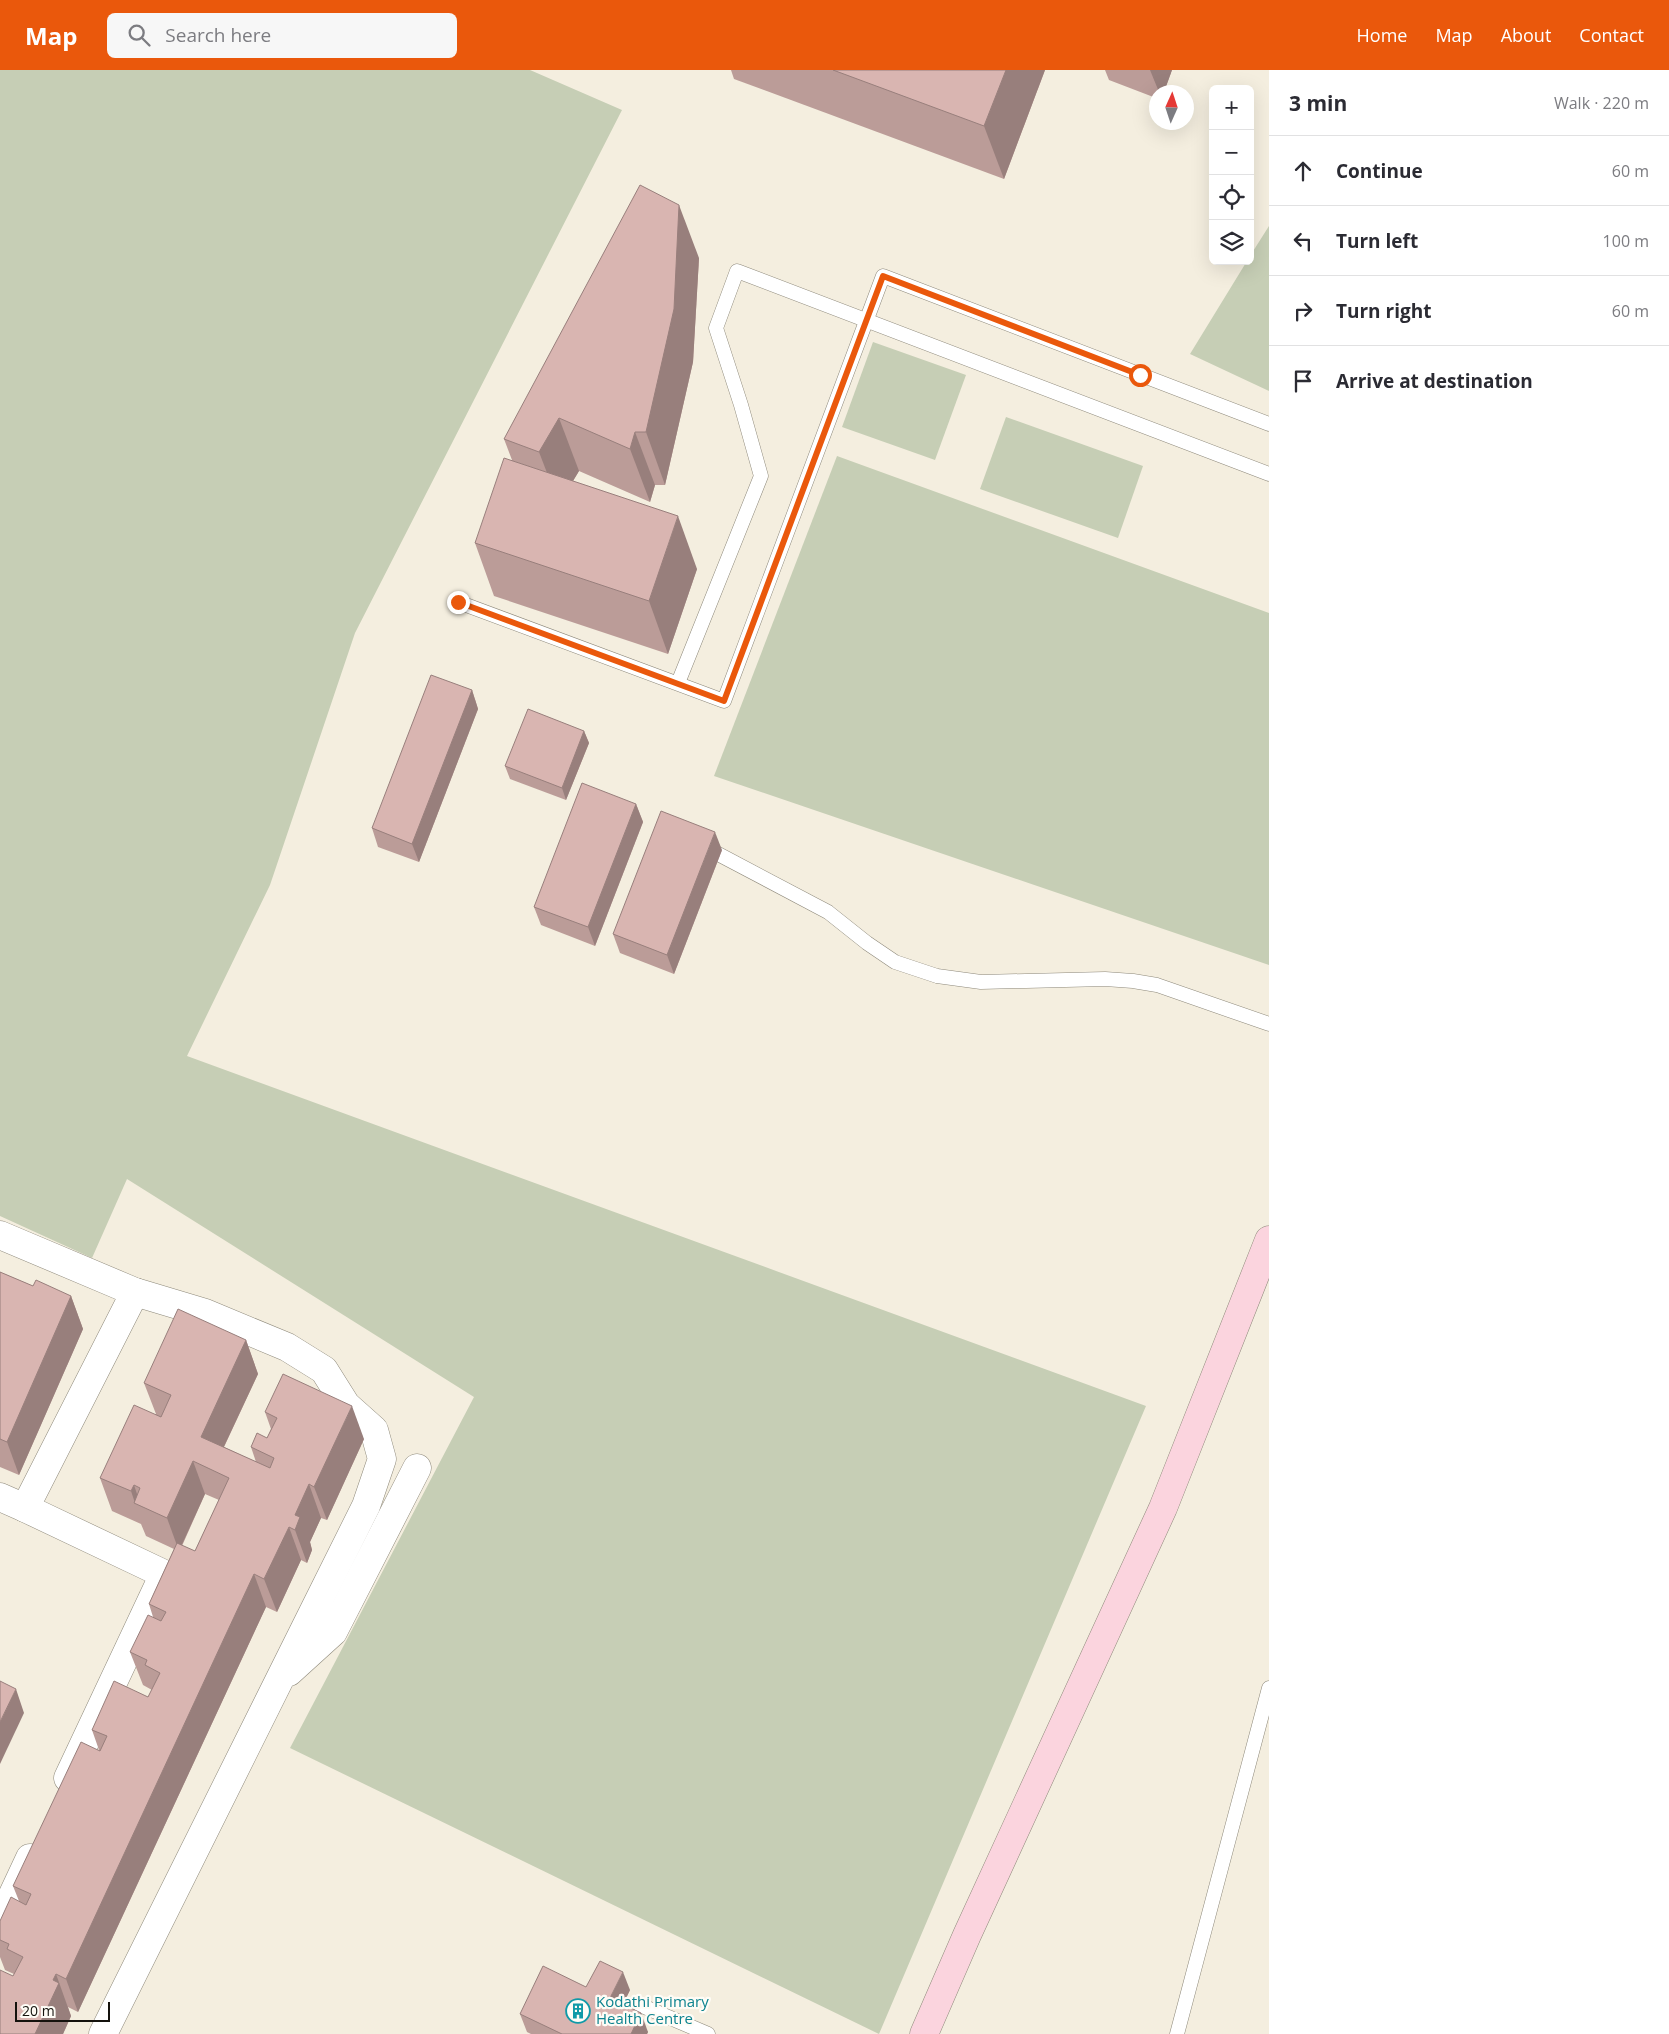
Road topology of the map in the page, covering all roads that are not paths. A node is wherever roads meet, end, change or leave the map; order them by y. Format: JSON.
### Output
{"nodes":[{"id":1,"x":866,"y":320,"type":"junction"},
{"id":2,"x":1269,"y":424,"type":"edge"},
{"id":3,"x":1269,"y":474,"type":"edge"},
{"id":4,"x":458,"y":602,"type":"dead end"},
{"id":5,"x":678,"y":683,"type":"junction"},
{"id":6,"x":687,"y":837,"type":"edge"},
{"id":7,"x":1269,"y":1024,"type":"edge"},
{"id":8,"x":0,"y":1235,"type":"edge"},
{"id":9,"x":1269,"y":1240,"type":"edge"},
{"id":10,"x":135,"y":1292,"type":"junction"},
{"id":11,"x":417,"y":1468,"type":"dead end"},
{"id":12,"x":0,"y":1497,"type":"edge"},
{"id":13,"x":25,"y":1508,"type":"junction"},
{"id":14,"x":277,"y":1683,"type":"junction"},
{"id":15,"x":1269,"y":1688,"type":"edge"},
{"id":16,"x":58,"y":1800,"type":"edge"},
{"id":17,"x":41,"y":1836,"type":"edge"},
{"id":18,"x":8,"y":1887,"type":"edge"},
{"id":19,"x":0,"y":1922,"type":"edge"},
{"id":20,"x":640,"y":2005,"type":"dead end"},
{"id":21,"x":103,"y":2034,"type":"edge"},
{"id":22,"x":708,"y":2034,"type":"edge"},
{"id":23,"x":924,"y":2034,"type":"edge"},
{"id":24,"x":1177,"y":2034,"type":"edge"}],
"edges":[{"from":1,"to":2,"type":"lane"},
{"from":1,"to":3,"type":"lane"},
{"from":1,"to":5,"type":"lane"},
{"from":1,"to":5,"type":"lane"},
{"from":4,"to":5,"type":"lane"},
{"from":6,"to":7,"type":"lane"},
{"from":8,"to":10,"type":"street"},
{"from":9,"to":23,"type":"street"},
{"from":10,"to":13,"type":"street"},
{"from":10,"to":14,"type":"street"},
{"from":11,"to":14,"type":"street"},
{"from":12,"to":13,"type":"street"},
{"from":13,"to":16,"type":"street"},
{"from":14,"to":21,"type":"street"},
{"from":15,"to":24,"type":"lane"},
{"from":17,"to":18,"type":"street"},
{"from":18,"to":19,"type":"street"},
{"from":20,"to":22,"type":"lane"}]}
